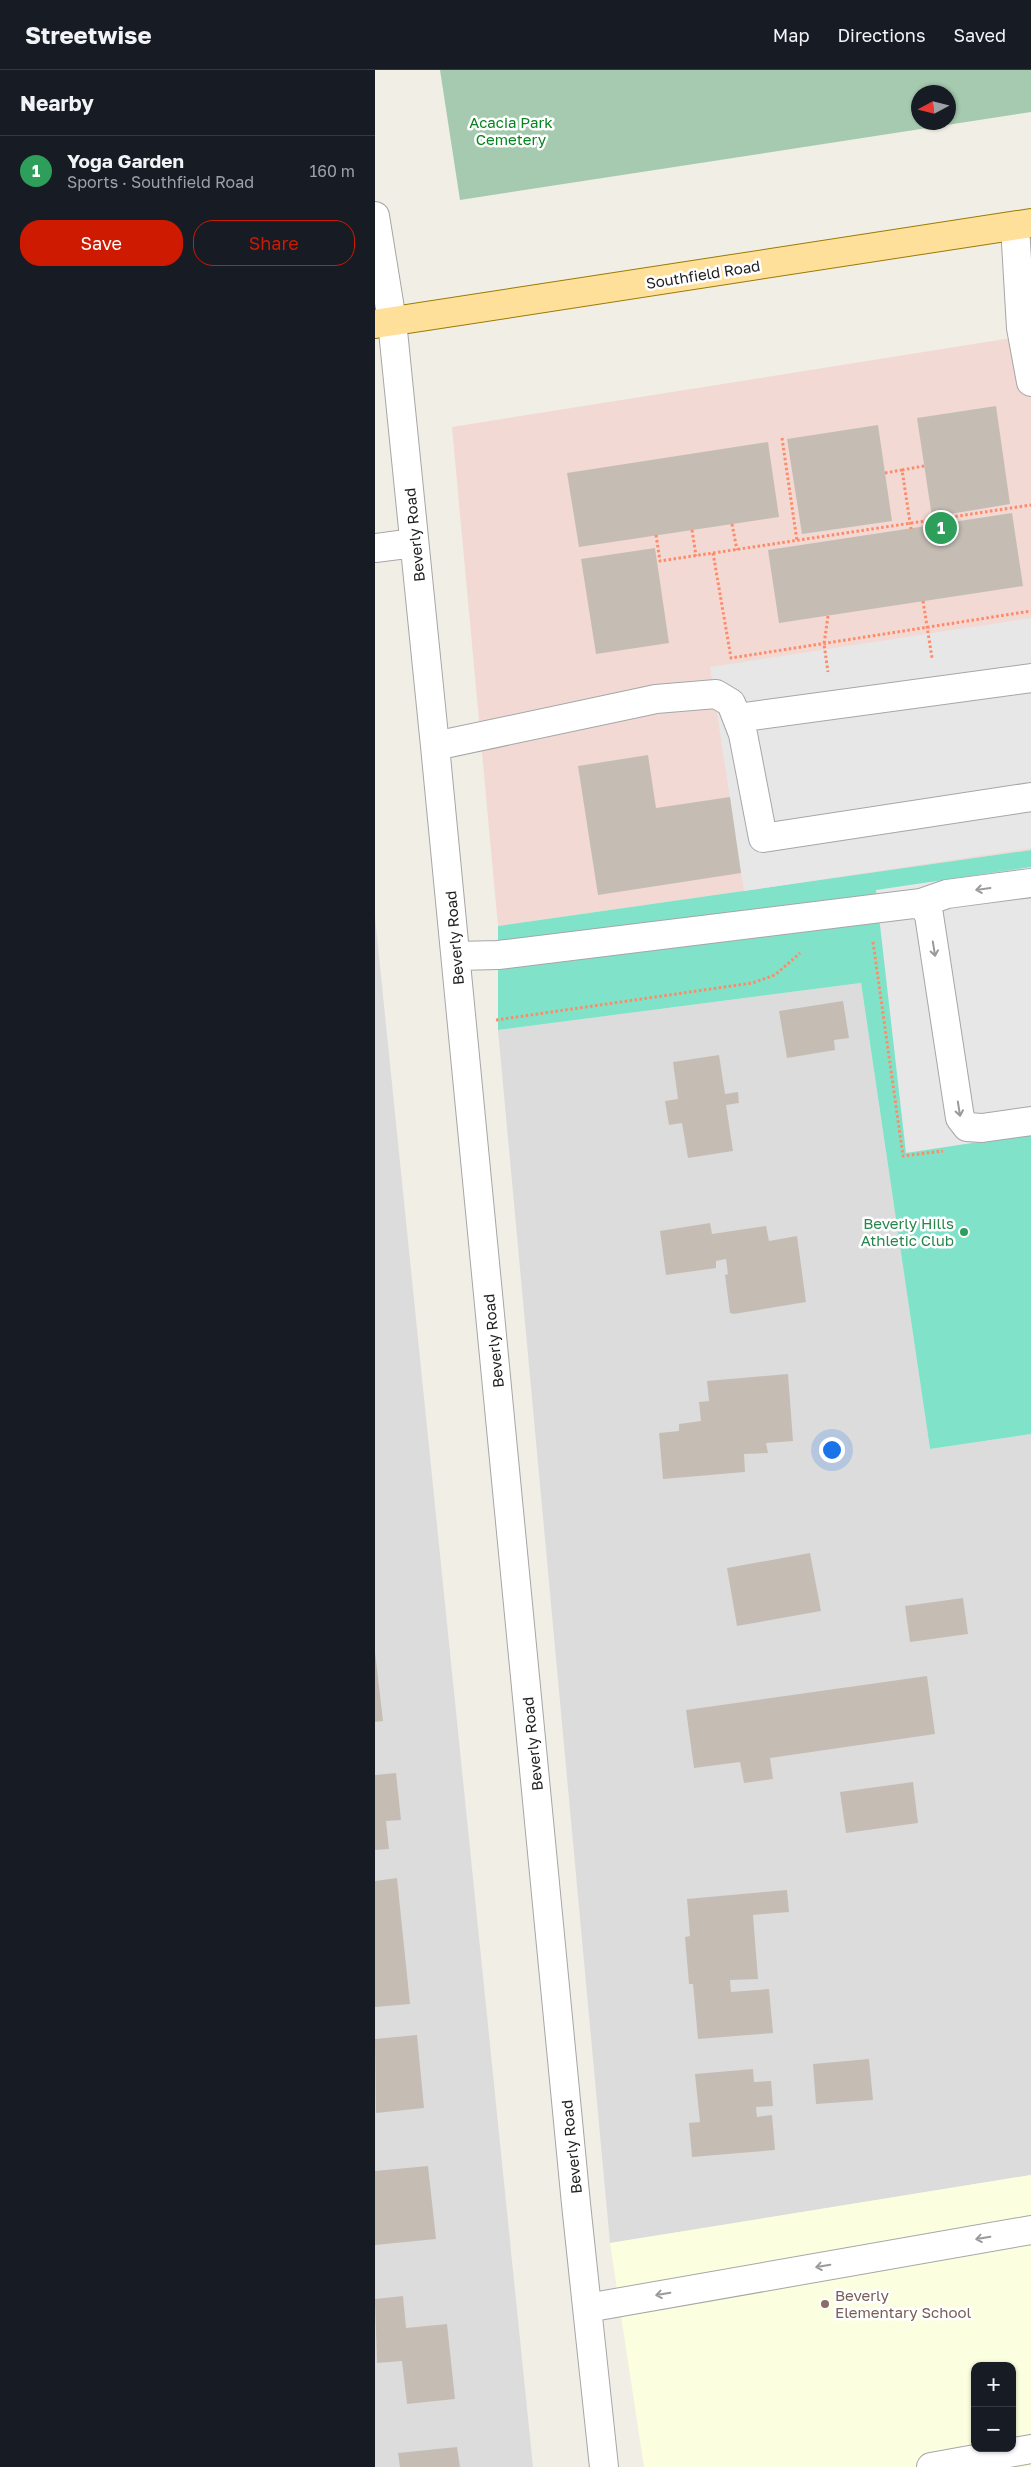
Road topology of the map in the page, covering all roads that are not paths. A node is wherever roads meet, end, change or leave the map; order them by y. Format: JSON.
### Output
{"nodes":[{"id":1,"x":375,"y":216,"type":"edge"},
{"id":2,"x":1023,"y":224,"type":"edge"},
{"id":3,"x":383,"y":322,"type":"edge"},
{"id":4,"x":1031,"y":382,"type":"edge"},
{"id":5,"x":414,"y":543,"type":"junction"},
{"id":6,"x":375,"y":548,"type":"edge"},
{"id":7,"x":1031,"y":678,"type":"edge"},
{"id":8,"x":737,"y":718,"type":"junction"},
{"id":9,"x":435,"y":746,"type":"junction"},
{"id":10,"x":1031,"y":797,"type":"edge"},
{"id":11,"x":1031,"y":883,"type":"edge"},
{"id":12,"x":921,"y":903,"type":"junction"},
{"id":13,"x":456,"y":956,"type":"junction"},
{"id":14,"x":1031,"y":1121,"type":"edge"},
{"id":15,"x":1031,"y":2230,"type":"edge"},
{"id":16,"x":587,"y":2308,"type":"junction"},
{"id":17,"x":1031,"y":2449,"type":"edge"},
{"id":18,"x":604,"y":2467,"type":"edge"},
{"id":19,"x":931,"y":2467,"type":"edge"}],
"edges":[{"from":1,"to":3,"type":"street","name":"Beverly Road"},
{"from":2,"to":3,"type":"main road","name":"Southfield Road"},
{"from":2,"to":4,"type":"street"},
{"from":3,"to":5,"type":"street","name":"Beverly Road"},
{"from":5,"to":6,"type":"street"},
{"from":5,"to":9,"type":"street","name":"Beverly Road"},
{"from":7,"to":8,"type":"street"},
{"from":8,"to":9,"type":"street"},
{"from":8,"to":10,"type":"street"},
{"from":9,"to":13,"type":"street","name":"Beverly Road"},
{"from":11,"to":12,"type":"street","one_way":true},
{"from":12,"to":13,"type":"street"},
{"from":12,"to":14,"type":"street","one_way":true},
{"from":13,"to":16,"type":"street","name":"Beverly Road"},
{"from":15,"to":16,"type":"street","one_way":true},
{"from":16,"to":18,"type":"street","name":"Beverly Road"},
{"from":17,"to":19,"type":"street"}]}
